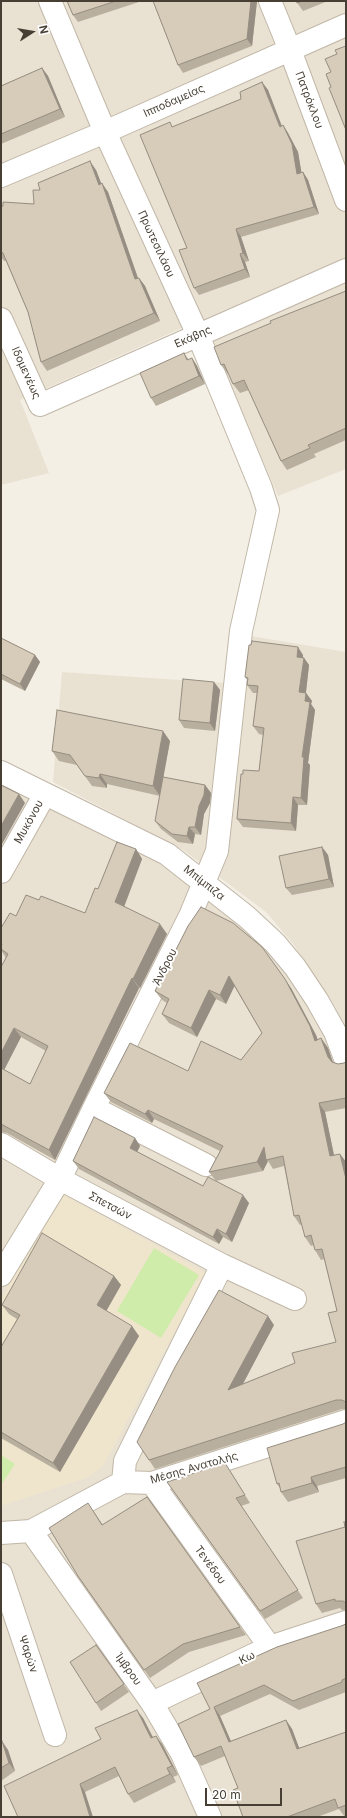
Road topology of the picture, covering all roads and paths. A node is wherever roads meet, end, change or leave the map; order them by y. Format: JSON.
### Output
{"nodes":[{"id":1,"x":50,"y":1,"type":"edge"},
{"id":2,"x":270,"y":1,"type":"edge"},
{"id":3,"x":346,"y":25,"type":"edge"},
{"id":4,"x":290,"y":50,"type":"junction"},
{"id":5,"x":105,"y":132,"type":"junction"},
{"id":6,"x":1,"y":176,"type":"edge"},
{"id":7,"x":346,"y":200,"type":"edge"},
{"id":8,"x":346,"y":270,"type":"edge"},
{"id":9,"x":1,"y":319,"type":"edge"},
{"id":10,"x":198,"y":335,"type":"junction"},
{"id":11,"x":40,"y":405,"type":"joint"},
{"id":12,"x":242,"y":631,"type":"joint"},
{"id":13,"x":1,"y":772,"type":"edge"},
{"id":14,"x":45,"y":794,"type":"junction"},
{"id":15,"x":1,"y":872,"type":"edge"},
{"id":16,"x":205,"y":884,"type":"junction"},
{"id":17,"x":340,"y":1029,"type":"edge"},
{"id":18,"x":346,"y":1061,"type":"edge"},
{"id":19,"x":94,"y":1108,"type":"junction"},
{"id":20,"x":1,"y":1144,"type":"edge"},
{"id":21,"x":206,"y":1165,"type":"dead end"},
{"id":22,"x":60,"y":1180,"type":"junction"},
{"id":23,"x":222,"y":1265,"type":"junction"},
{"id":24,"x":1,"y":1275,"type":"edge"},
{"id":25,"x":295,"y":1299,"type":"dead end"},
{"id":26,"x":346,"y":1421,"type":"edge"},
{"id":27,"x":123,"y":1482,"type":"junction"},
{"id":28,"x":152,"y":1483,"type":"junction"},
{"id":29,"x":31,"y":1531,"type":"junction"},
{"id":30,"x":1,"y":1532,"type":"edge"},
{"id":31,"x":1,"y":1574,"type":"edge"},
{"id":32,"x":346,"y":1622,"type":"edge"},
{"id":33,"x":270,"y":1648,"type":"junction"},
{"id":34,"x":152,"y":1703,"type":"junction"},
{"id":35,"x":55,"y":1735,"type":"dead end"},
{"id":36,"x":210,"y":1817,"type":"edge"}],
"edges":[{"from":1,"to":5,"type":"street","name":"Πρωτεσιλάου"},
{"from":2,"to":4,"type":"street","name":"Πατρόκλου"},
{"from":3,"to":4,"type":"street","name":"Ιπποδαμείας"},
{"from":4,"to":5,"type":"street","name":"Ιπποδαμείας"},
{"from":4,"to":7,"type":"street","name":"Πατρόκλου"},
{"from":5,"to":6,"type":"street","name":"Ιπποδαμείας"},
{"from":5,"to":10,"type":"street","name":"Πρωτεσιλάου"},
{"from":8,"to":10,"type":"street","name":"Εκάβης"},
{"from":9,"to":11,"type":"street","name":"Ιδομενέως"},
{"from":10,"to":11,"type":"street","name":"Εκάβης"},
{"from":10,"to":12,"type":"street","name":"Πρωτεσιλάου"},
{"from":12,"to":16,"type":"street","name":"Άνδρου"},
{"from":13,"to":14,"type":"street","name":"Μπίμπιζα"},
{"from":14,"to":15,"type":"street","name":"Μυκόνου"},
{"from":14,"to":16,"type":"street","name":"Μπίμπιζα"},
{"from":16,"to":17,"type":"street","name":"Μπίμπιζα"},
{"from":16,"to":19,"type":"street","name":"Άνδρου"},
{"from":17,"to":18,"type":"street","name":"Μπίμπιζα"},
{"from":19,"to":21,"type":"street"},
{"from":19,"to":22,"type":"street","name":"Άνδρου"},
{"from":20,"to":22,"type":"street","name":"Σπετσών"},
{"from":22,"to":23,"type":"street","name":"Σπετσών"},
{"from":22,"to":24,"type":"street","name":"Άνδρου"},
{"from":23,"to":25,"type":"street","name":"Σπετσών"},
{"from":23,"to":27,"type":"street"},
{"from":26,"to":28,"type":"street","name":"Μέσης Ανατολής"},
{"from":27,"to":28,"type":"street","name":"Μέσης Ανατολής"},
{"from":27,"to":29,"type":"street"},
{"from":28,"to":33,"type":"street","name":"Τενέδου"},
{"from":29,"to":30,"type":"street"},
{"from":29,"to":34,"type":"street","name":"Ίμβρου"},
{"from":31,"to":35,"type":"street","name":"Ψαρών"},
{"from":32,"to":33,"type":"street","name":"Κω"},
{"from":33,"to":34,"type":"street","name":"Κω"},
{"from":34,"to":36,"type":"street","name":"Ίμβρου"}]}
